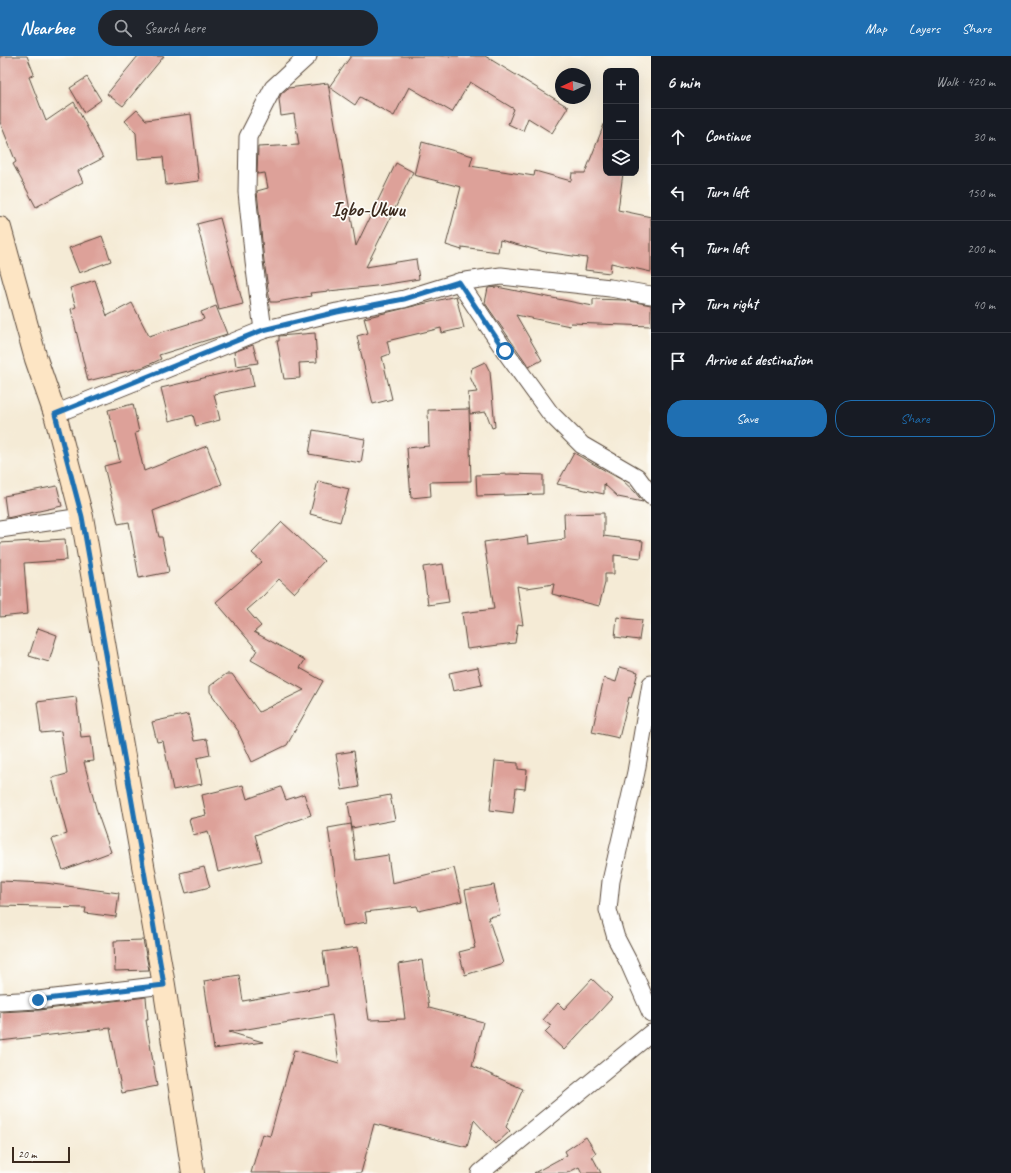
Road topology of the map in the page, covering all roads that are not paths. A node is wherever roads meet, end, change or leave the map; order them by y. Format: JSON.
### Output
{"nodes":[{"id":1,"x":308,"y":56,"type":"edge"},
{"id":2,"x":0,"y":228,"type":"edge"},
{"id":3,"x":459,"y":282,"type":"junction"},
{"id":4,"x":651,"y":295,"type":"edge"},
{"id":5,"x":263,"y":330,"type":"junction"},
{"id":6,"x":55,"y":414,"type":"junction"},
{"id":7,"x":651,"y":496,"type":"edge"},
{"id":8,"x":82,"y":517,"type":"junction"},
{"id":9,"x":0,"y":529,"type":"edge"},
{"id":10,"x":651,"y":684,"type":"edge"},
{"id":11,"x":164,"y":985,"type":"junction"},
{"id":12,"x":0,"y":1002,"type":"edge"},
{"id":13,"x":651,"y":1013,"type":"edge"},
{"id":14,"x":651,"y":1033,"type":"edge"},
{"id":15,"x":193,"y":1173,"type":"edge"},
{"id":16,"x":480,"y":1173,"type":"edge"}],
"edges":[{"from":1,"to":5,"type":"street"},
{"from":2,"to":6,"type":"main road"},
{"from":3,"to":4,"type":"street"},
{"from":3,"to":5,"type":"street"},
{"from":3,"to":7,"type":"street"},
{"from":5,"to":6,"type":"street"},
{"from":6,"to":8,"type":"main road"},
{"from":8,"to":9,"type":"street"},
{"from":8,"to":11,"type":"main road"},
{"from":10,"to":13,"type":"street"},
{"from":11,"to":12,"type":"street"},
{"from":11,"to":15,"type":"main road"},
{"from":14,"to":16,"type":"street"}]}
